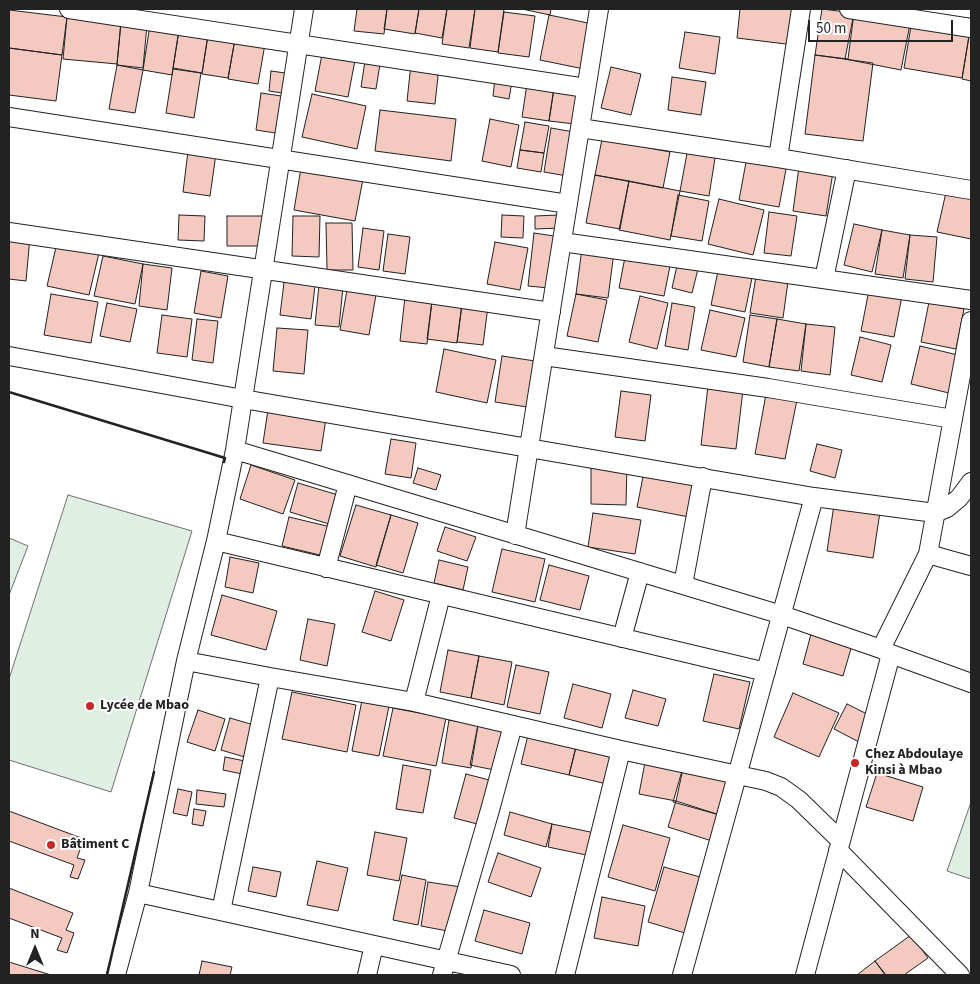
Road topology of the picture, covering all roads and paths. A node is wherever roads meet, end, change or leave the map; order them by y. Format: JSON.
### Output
{"nodes":[{"id":1,"x":69,"y":9,"type":"edge"},
{"id":2,"x":304,"y":9,"type":"edge"},
{"id":3,"x":599,"y":9,"type":"edge"},
{"id":4,"x":801,"y":9,"type":"edge"},
{"id":5,"x":849,"y":9,"type":"edge"},
{"id":6,"x":917,"y":14,"type":"edge"},
{"id":7,"x":971,"y":28,"type":"edge"},
{"id":8,"x":298,"y":44,"type":"junction"},
{"id":9,"x":586,"y":88,"type":"junction"},
{"id":10,"x":9,"y":118,"type":"edge"},
{"id":11,"x":580,"y":128,"type":"junction"},
{"id":12,"x":778,"y":158,"type":"junction"},
{"id":13,"x":280,"y":160,"type":"junction"},
{"id":14,"x":846,"y":169,"type":"junction"},
{"id":15,"x":971,"y":190,"type":"edge"},
{"id":16,"x":568,"y":204,"type":"junction"},
{"id":17,"x":9,"y":232,"type":"edge"},
{"id":18,"x":562,"y":242,"type":"junction"},
{"id":19,"x":263,"y":268,"type":"junction"},
{"id":20,"x":824,"y":279,"type":"junction"},
{"id":21,"x":971,"y":300,"type":"edge"},
{"id":22,"x":551,"y":312,"type":"junction"},
{"id":23,"x":971,"y":321,"type":"edge"},
{"id":24,"x":9,"y":356,"type":"edge"},
{"id":25,"x":544,"y":356,"type":"junction"},
{"id":26,"x":243,"y":399,"type":"junction"},
{"id":27,"x":953,"y":419,"type":"junction"},
{"id":28,"x":529,"y":448,"type":"junction"},
{"id":29,"x":235,"y":450,"type":"junction"},
{"id":30,"x":703,"y":477,"type":"junction"},
{"id":31,"x":971,"y":482,"type":"edge"},
{"id":32,"x":348,"y":484,"type":"junction"},
{"id":33,"x":814,"y":497,"type":"junction"},
{"id":34,"x":934,"y":513,"type":"junction"},
{"id":35,"x":516,"y":535,"type":"junction"},
{"id":36,"x":216,"y":541,"type":"junction"},
{"id":37,"x":928,"y":554,"type":"junction"},
{"id":38,"x":971,"y":566,"type":"edge"},
{"id":39,"x":326,"y":568,"type":"junction"},
{"id":40,"x":640,"y":572,"type":"junction"},
{"id":41,"x":683,"y":585,"type":"junction"},
{"id":42,"x":441,"y":595,"type":"junction"},
{"id":43,"x":782,"y":615,"type":"junction"},
{"id":44,"x":622,"y":638,"type":"junction"},
{"id":45,"x":886,"y":652,"type":"junction"},
{"id":46,"x":186,"y":661,"type":"junction"},
{"id":47,"x":766,"y":672,"type":"junction"},
{"id":48,"x":270,"y":677,"type":"junction"},
{"id":49,"x":971,"y":683,"type":"edge"},
{"id":50,"x":414,"y":702,"type":"junction"},
{"id":51,"x":513,"y":725,"type":"junction"},
{"id":52,"x":621,"y":750,"type":"junction"},
{"id":53,"x":738,"y":774,"type":"junction"},
{"id":54,"x":840,"y":846,"type":"junction"},
{"id":55,"x":138,"y":893,"type":"junction"},
{"id":56,"x":221,"y":911,"type":"junction"},
{"id":57,"x":374,"y":946,"type":"junction"},
{"id":58,"x":444,"y":968,"type":"edge"},
{"id":59,"x":116,"y":975,"type":"edge"},
{"id":60,"x":367,"y":975,"type":"edge"},
{"id":61,"x":511,"y":975,"type":"edge"},
{"id":62,"x":565,"y":975,"type":"edge"},
{"id":63,"x":682,"y":975,"type":"edge"},
{"id":64,"x":806,"y":975,"type":"edge"},
{"id":65,"x":960,"y":975,"type":"edge"}],
"edges":[{"from":1,"to":8,"type":"street"},
{"from":2,"to":8,"type":"street"},
{"from":3,"to":9,"type":"street"},
{"from":4,"to":12,"type":"street"},
{"from":5,"to":6,"type":"street"},
{"from":6,"to":7,"type":"street"},
{"from":8,"to":9,"type":"street"},
{"from":8,"to":13,"type":"street"},
{"from":9,"to":11,"type":"street"},
{"from":10,"to":13,"type":"street"},
{"from":11,"to":12,"type":"street"},
{"from":11,"to":16,"type":"street"},
{"from":12,"to":14,"type":"street"},
{"from":13,"to":16,"type":"street"},
{"from":13,"to":19,"type":"street"},
{"from":14,"to":15,"type":"street"},
{"from":14,"to":20,"type":"street"},
{"from":16,"to":18,"type":"street"},
{"from":17,"to":19,"type":"street"},
{"from":18,"to":20,"type":"street"},
{"from":18,"to":22,"type":"street"},
{"from":19,"to":22,"type":"street"},
{"from":19,"to":26,"type":"street"},
{"from":20,"to":21,"type":"street"},
{"from":22,"to":25,"type":"street"},
{"from":23,"to":27,"type":"street"},
{"from":24,"to":26,"type":"street"},
{"from":25,"to":27,"type":"street"},
{"from":25,"to":28,"type":"street"},
{"from":26,"to":28,"type":"street"},
{"from":26,"to":29,"type":"street"},
{"from":27,"to":34,"type":"street"},
{"from":28,"to":30,"type":"street"},
{"from":28,"to":35,"type":"street"},
{"from":29,"to":32,"type":"street"},
{"from":29,"to":36,"type":"street"},
{"from":30,"to":33,"type":"street"},
{"from":30,"to":41,"type":"street"},
{"from":31,"to":34,"type":"street"},
{"from":32,"to":35,"type":"street"},
{"from":32,"to":39,"type":"street"},
{"from":33,"to":34,"type":"street"},
{"from":33,"to":43,"type":"street"},
{"from":34,"to":37,"type":"street"},
{"from":35,"to":40,"type":"street"},
{"from":36,"to":39,"type":"street"},
{"from":36,"to":46,"type":"street"},
{"from":37,"to":38,"type":"street"},
{"from":37,"to":45,"type":"street"},
{"from":39,"to":42,"type":"street"},
{"from":40,"to":41,"type":"street"},
{"from":40,"to":44,"type":"street"},
{"from":41,"to":43,"type":"street"},
{"from":42,"to":44,"type":"street"},
{"from":42,"to":50,"type":"street"},
{"from":43,"to":45,"type":"street"},
{"from":43,"to":47,"type":"street"},
{"from":44,"to":47,"type":"street"},
{"from":45,"to":49,"type":"street"},
{"from":45,"to":54,"type":"street"},
{"from":46,"to":48,"type":"street"},
{"from":46,"to":55,"type":"street"},
{"from":47,"to":53,"type":"street"},
{"from":48,"to":50,"type":"street"},
{"from":48,"to":56,"type":"street"},
{"from":50,"to":51,"type":"street"},
{"from":51,"to":52,"type":"street"},
{"from":51,"to":58,"type":"street"},
{"from":52,"to":53,"type":"street"},
{"from":52,"to":62,"type":"street"},
{"from":53,"to":54,"type":"street"},
{"from":53,"to":63,"type":"street"},
{"from":54,"to":64,"type":"street"},
{"from":54,"to":65,"type":"street"},
{"from":55,"to":56,"type":"street"},
{"from":55,"to":59,"type":"street"},
{"from":56,"to":57,"type":"street"},
{"from":57,"to":58,"type":"street"},
{"from":57,"to":60,"type":"street"},
{"from":58,"to":61,"type":"street"}]}
